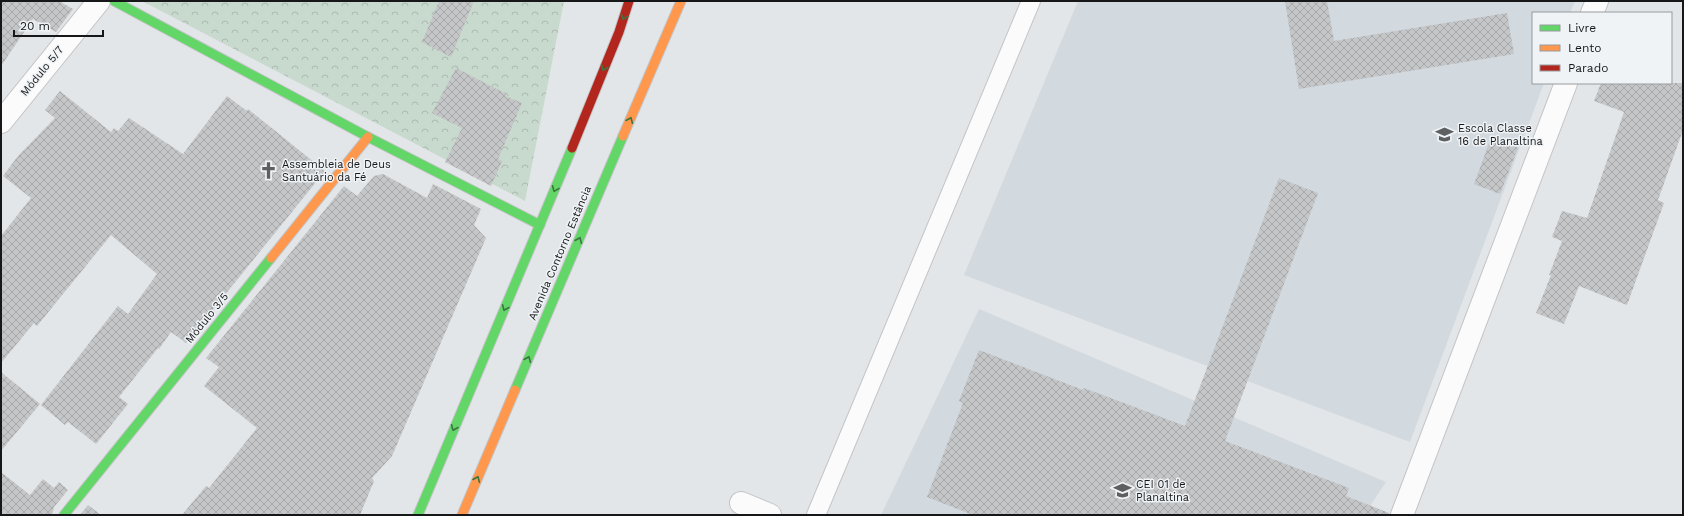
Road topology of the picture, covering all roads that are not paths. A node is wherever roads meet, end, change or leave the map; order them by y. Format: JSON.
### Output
{"nodes":[{"id":1,"x":99,"y":1,"type":"edge"},
{"id":2,"x":114,"y":1,"type":"edge"},
{"id":3,"x":629,"y":1,"type":"edge"},
{"id":4,"x":681,"y":1,"type":"edge"},
{"id":5,"x":1032,"y":1,"type":"edge"},
{"id":6,"x":1597,"y":1,"type":"edge"},
{"id":7,"x":1592,"y":12,"type":"edge"},
{"id":8,"x":1566,"y":84,"type":"edge"},
{"id":9,"x":1,"y":122,"type":"edge"},
{"id":10,"x":368,"y":137,"type":"junction"},
{"id":11,"x":540,"y":225,"type":"junction"},
{"id":12,"x":741,"y":503,"type":"dead end"},
{"id":13,"x":64,"y":515,"type":"edge"},
{"id":14,"x":418,"y":515,"type":"edge"},
{"id":15,"x":462,"y":515,"type":"edge"},
{"id":16,"x":770,"y":515,"type":"edge"},
{"id":17,"x":816,"y":515,"type":"edge"},
{"id":18,"x":1402,"y":515,"type":"edge"}],
"edges":[{"from":1,"to":9,"type":"street","name":"Módulo 5/7"},
{"from":2,"to":10,"type":"street"},
{"from":3,"to":11,"type":"street","one_way":true},
{"from":15,"to":4,"type":"street","name":"Avenida Contorno Estância","one_way":true},
{"from":5,"to":17,"type":"lane"},
{"from":6,"to":7,"type":"street"},
{"from":8,"to":18,"type":"street"},
{"from":10,"to":11,"type":"street"},
{"from":10,"to":13,"type":"street","name":"Módulo 3/5"},
{"from":11,"to":14,"type":"street","one_way":true},
{"from":12,"to":16,"type":"street"}]}
